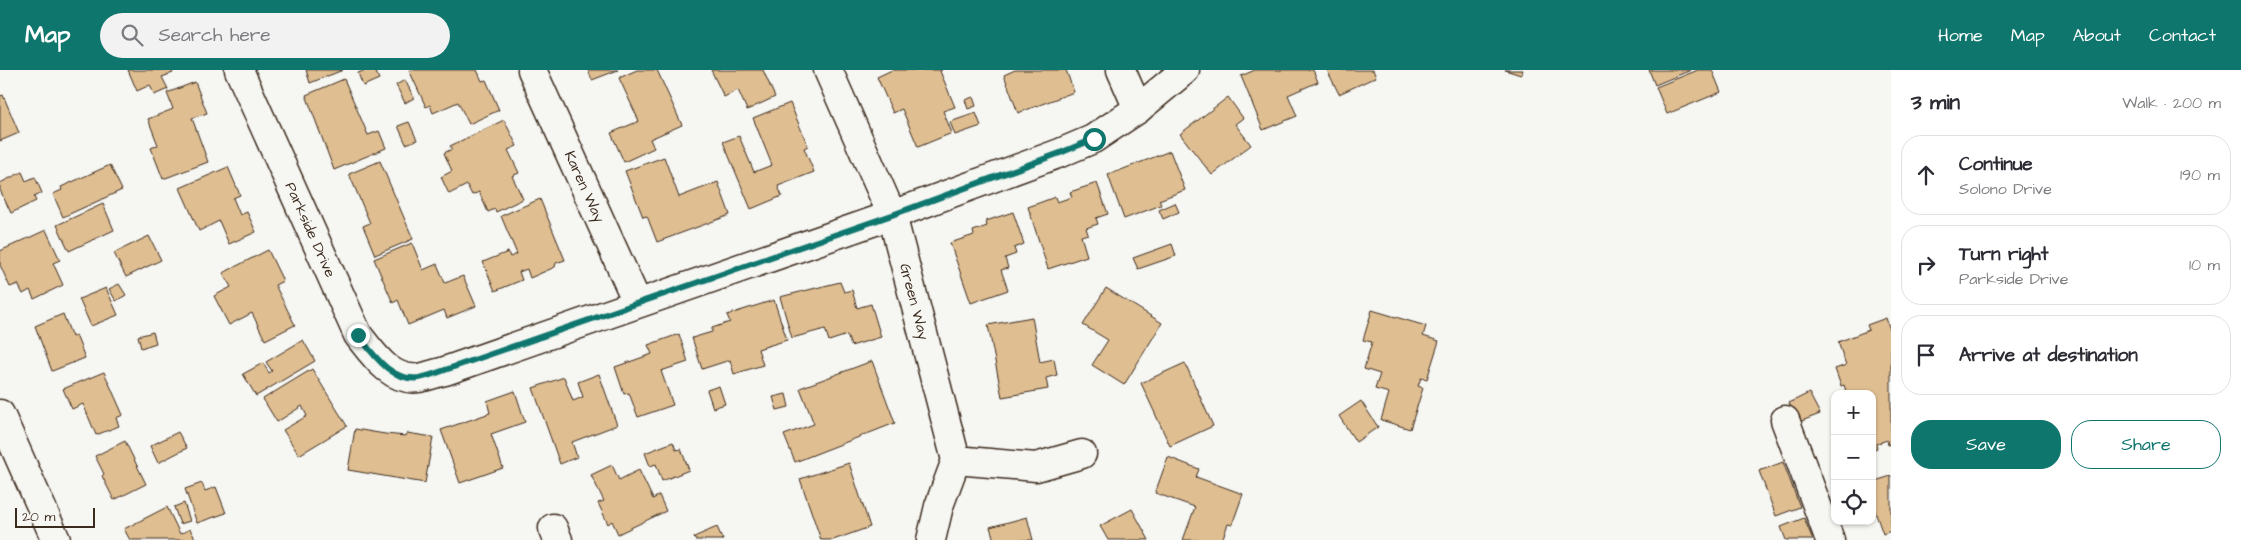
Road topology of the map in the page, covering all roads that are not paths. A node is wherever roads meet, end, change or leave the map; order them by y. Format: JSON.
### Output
{"nodes":[{"id":1,"x":239,"y":70,"type":"edge"},
{"id":2,"x":532,"y":70,"type":"edge"},
{"id":3,"x":828,"y":70,"type":"edge"},
{"id":4,"x":1121,"y":70,"type":"edge"},
{"id":5,"x":1185,"y":70,"type":"edge"},
{"id":6,"x":1138,"y":109,"type":"junction"},
{"id":7,"x":892,"y":215,"type":"junction"},
{"id":8,"x":637,"y":302,"type":"junction"},
{"id":9,"x":0,"y":414,"type":"edge"},
{"id":10,"x":1785,"y":420,"type":"dead end"},
{"id":11,"x":1082,"y":454,"type":"dead end"},
{"id":12,"x":956,"y":460,"type":"junction"},
{"id":13,"x":56,"y":540,"type":"edge"},
{"id":14,"x":931,"y":540,"type":"edge"},
{"id":15,"x":1830,"y":540,"type":"edge"}],
"edges":[{"from":1,"to":8,"type":"street","name":"Parkside Drive"},
{"from":2,"to":8,"type":"street","name":"Karen Way"},
{"from":3,"to":7,"type":"street","name":"Green Way"},
{"from":4,"to":6,"type":"street"},
{"from":5,"to":6,"type":"street"},
{"from":6,"to":7,"type":"street"},
{"from":7,"to":8,"type":"street"},
{"from":7,"to":12,"type":"street","name":"Green Way"},
{"from":9,"to":13,"type":"street"},
{"from":10,"to":15,"type":"street"},
{"from":11,"to":12,"type":"street"},
{"from":12,"to":14,"type":"street"}]}
